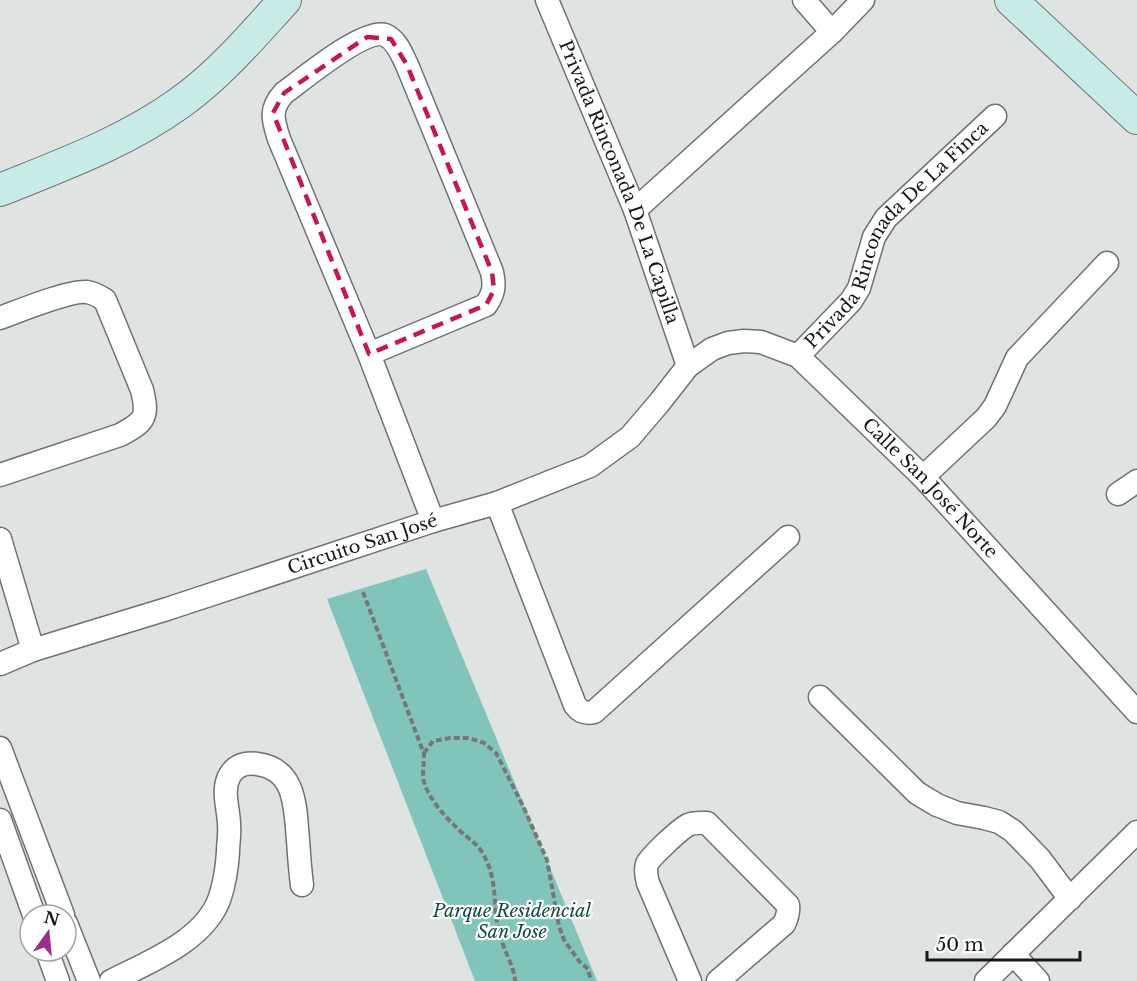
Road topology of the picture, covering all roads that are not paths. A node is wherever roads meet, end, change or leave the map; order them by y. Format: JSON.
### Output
{"nodes":[{"id":1,"x":285,"y":0,"type":"edge"},
{"id":2,"x":547,"y":0,"type":"edge"},
{"id":3,"x":804,"y":0,"type":"edge"},
{"id":4,"x":863,"y":0,"type":"edge"},
{"id":5,"x":1011,"y":0,"type":"edge"},
{"id":6,"x":832,"y":32,"type":"junction"},
{"id":7,"x":995,"y":116,"type":"dead end"},
{"id":8,"x":1136,"y":116,"type":"edge"},
{"id":9,"x":2,"y":184,"type":"edge"},
{"id":10,"x":635,"y":210,"type":"junction"},
{"id":11,"x":1107,"y":264,"type":"dead end"},
{"id":12,"x":0,"y":318,"type":"edge"},
{"id":13,"x":369,"y":354,"type":"junction"},
{"id":14,"x":798,"y":356,"type":"junction"},
{"id":15,"x":688,"y":366,"type":"junction"},
{"id":16,"x":0,"y":475,"type":"edge"},
{"id":17,"x":923,"y":477,"type":"junction"},
{"id":18,"x":1137,"y":481,"type":"edge"},
{"id":19,"x":1118,"y":494,"type":"dead end"},
{"id":20,"x":497,"y":502,"type":"junction"},
{"id":21,"x":433,"y":521,"type":"junction"},
{"id":22,"x":788,"y":537,"type":"dead end"},
{"id":23,"x":0,"y":538,"type":"edge"},
{"id":24,"x":33,"y":650,"type":"junction"},
{"id":25,"x":0,"y":664,"type":"edge"},
{"id":26,"x":820,"y":697,"type":"dead end"},
{"id":27,"x":1137,"y":712,"type":"edge"},
{"id":28,"x":0,"y":748,"type":"edge"},
{"id":29,"x":0,"y":820,"type":"edge"},
{"id":30,"x":1137,"y":832,"type":"edge"},
{"id":31,"x":302,"y":885,"type":"dead end"},
{"id":32,"x":1070,"y":899,"type":"junction"},
{"id":33,"x":30,"y":903,"type":"edge"},
{"id":34,"x":58,"y":903,"type":"edge"},
{"id":35,"x":78,"y":953,"type":"edge"},
{"id":36,"x":1013,"y":954,"type":"junction"},
{"id":37,"x":51,"y":963,"type":"edge"},
{"id":38,"x":57,"y":981,"type":"edge"},
{"id":39,"x":89,"y":981,"type":"edge"},
{"id":40,"x":111,"y":981,"type":"edge"},
{"id":41,"x":690,"y":981,"type":"edge"},
{"id":42,"x":718,"y":981,"type":"edge"},
{"id":43,"x":986,"y":981,"type":"edge"},
{"id":44,"x":1038,"y":981,"type":"edge"}],
"edges":[{"from":1,"to":9,"type":"street"},
{"from":2,"to":10,"type":"street","name":"Privada Rinconada De La Capilla"},
{"from":3,"to":6,"type":"street"},
{"from":4,"to":6,"type":"street"},
{"from":5,"to":8,"type":"street"},
{"from":6,"to":10,"type":"street"},
{"from":7,"to":14,"type":"street","name":"Privada Rinconada De La Finca"},
{"from":10,"to":15,"type":"street","name":"Privada Rinconada De La Capilla"},
{"from":11,"to":17,"type":"street"},
{"from":12,"to":16,"type":"street"},
{"from":13,"to":13,"type":"street"},
{"from":13,"to":21,"type":"street"},
{"from":14,"to":15,"type":"street","name":"Calle San José Norte"},
{"from":14,"to":17,"type":"street","name":"Calle San José Norte"},
{"from":15,"to":20,"type":"street","name":"Circuito San José"},
{"from":17,"to":27,"type":"street","name":"Calle San José Norte"},
{"from":18,"to":19,"type":"street"},
{"from":20,"to":21,"type":"street","name":"Circuito San José"},
{"from":20,"to":22,"type":"street"},
{"from":21,"to":24,"type":"street","name":"Circuito San José"},
{"from":23,"to":24,"type":"street"},
{"from":24,"to":25,"type":"street","name":"Circuito San José"},
{"from":26,"to":32,"type":"street"},
{"from":28,"to":34,"type":"street"},
{"from":29,"to":33,"type":"street"},
{"from":30,"to":32,"type":"street"},
{"from":31,"to":40,"type":"street"},
{"from":32,"to":36,"type":"street"},
{"from":35,"to":39,"type":"street"},
{"from":36,"to":43,"type":"street"},
{"from":36,"to":44,"type":"street"},
{"from":37,"to":38,"type":"street"},
{"from":41,"to":42,"type":"street"}]}
